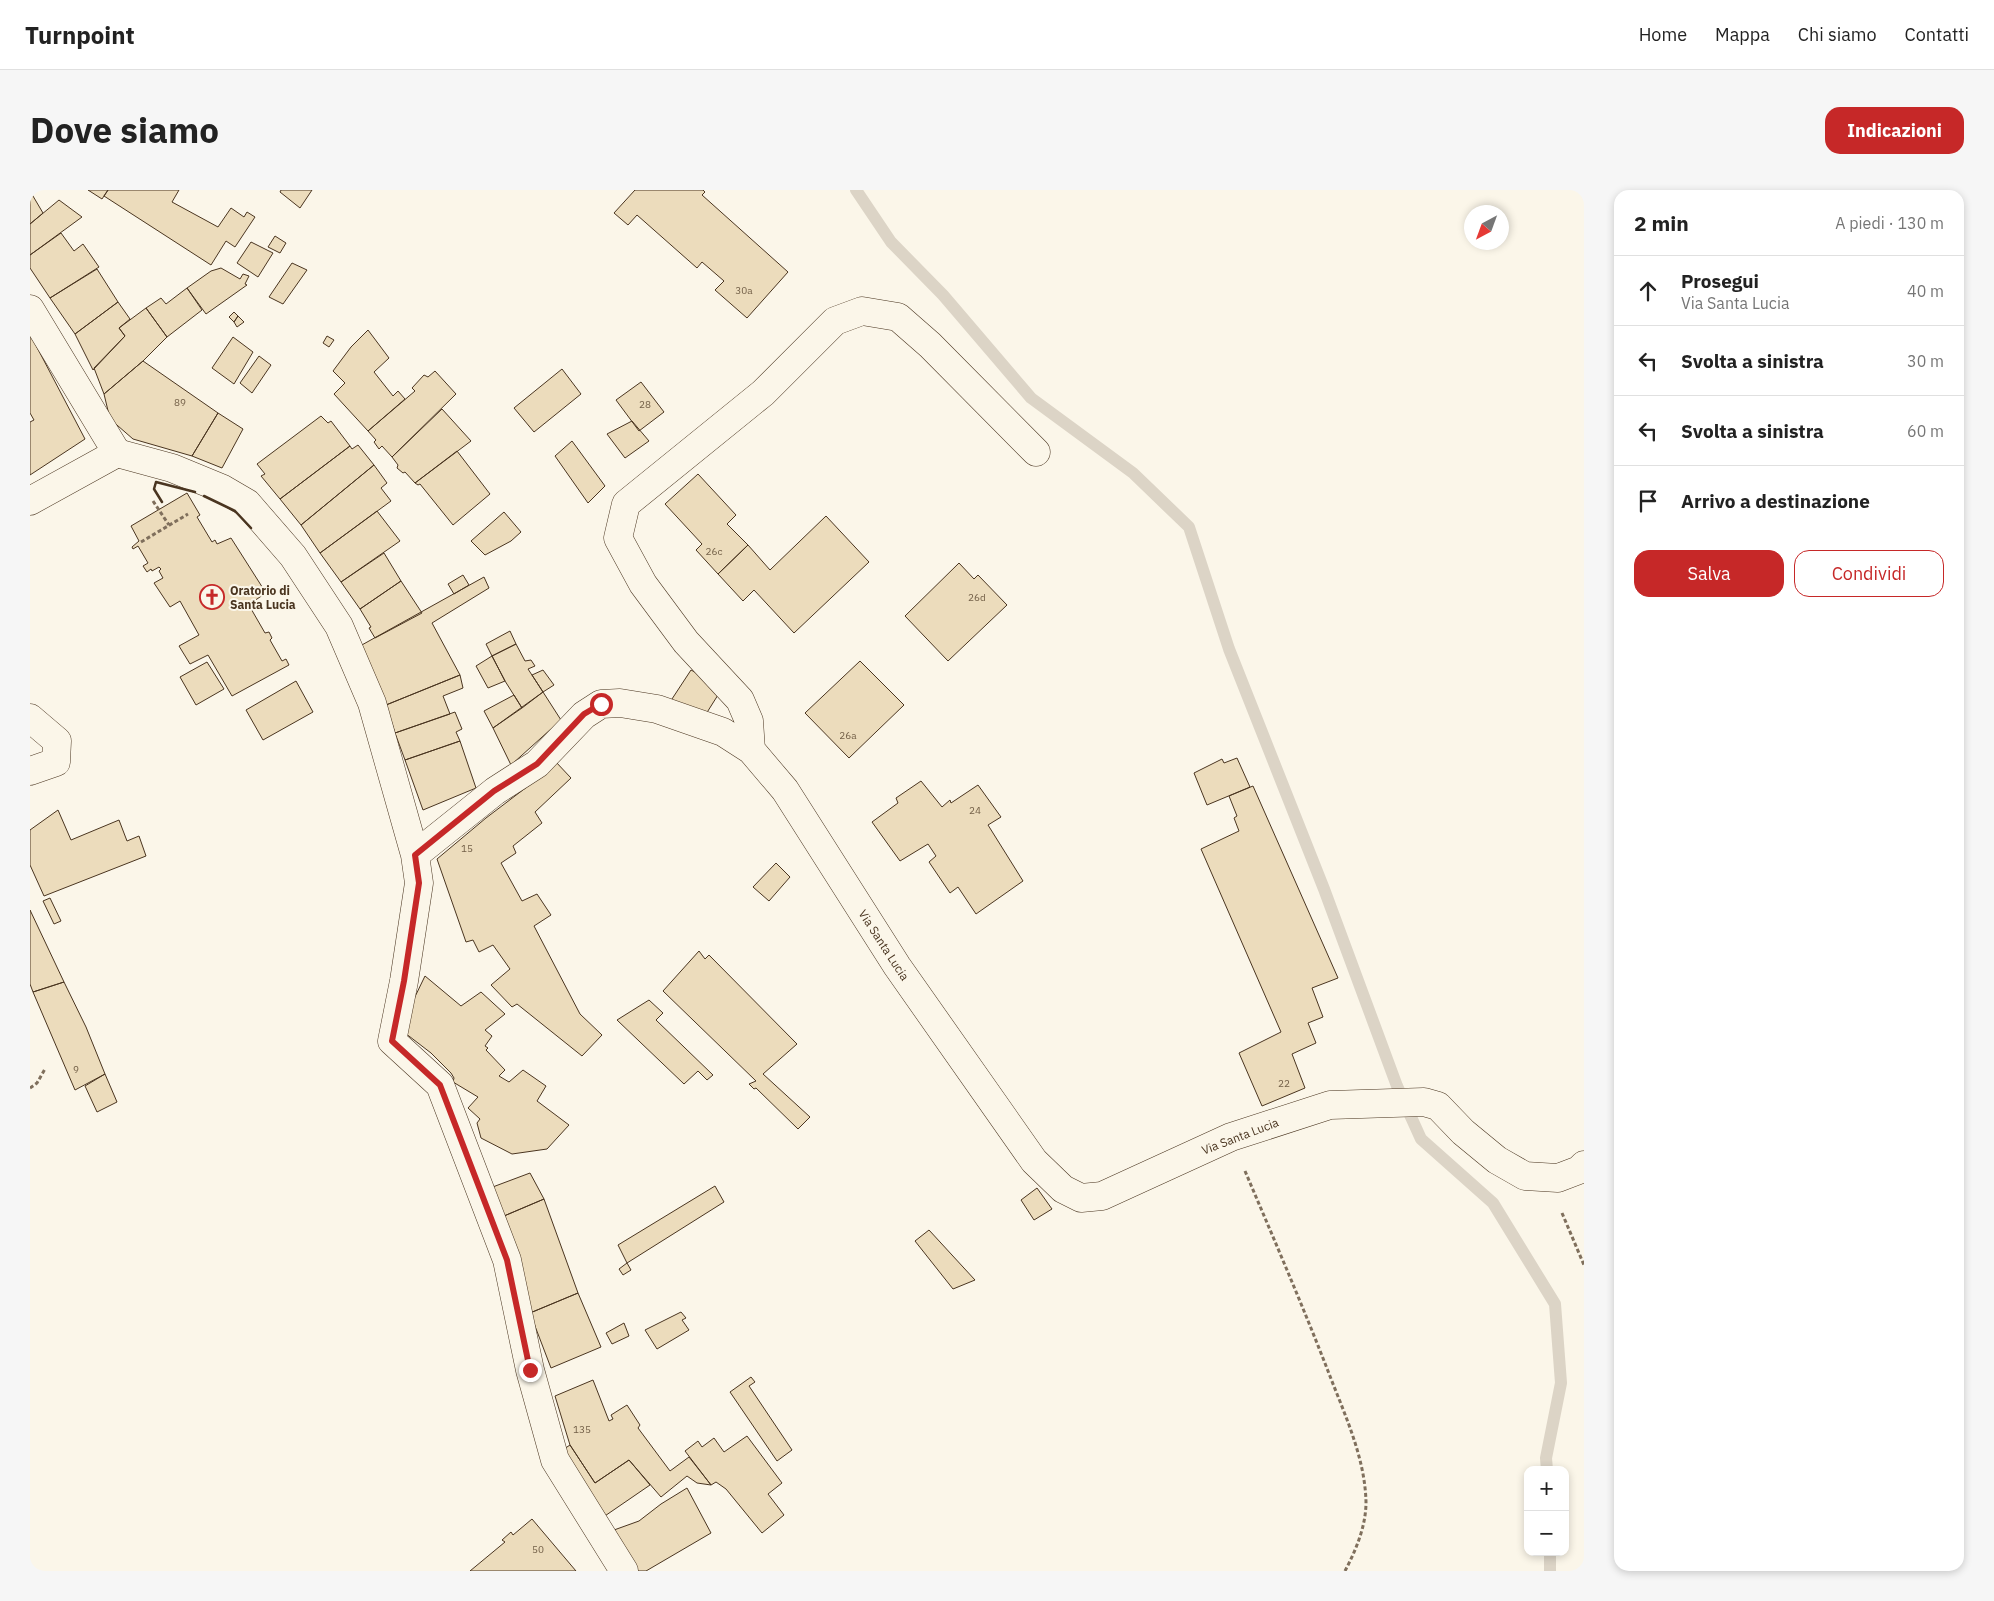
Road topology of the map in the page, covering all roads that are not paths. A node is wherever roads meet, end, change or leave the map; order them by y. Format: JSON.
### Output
{"nodes":[{"id":1,"x":30,"y":309,"type":"edge"},
{"id":2,"x":1036,"y":452,"type":"dead end"},
{"id":3,"x":117,"y":453,"type":"junction"},
{"id":4,"x":30,"y":501,"type":"edge"},
{"id":5,"x":30,"y":718,"type":"edge"},
{"id":6,"x":751,"y":750,"type":"junction"},
{"id":7,"x":30,"y":771,"type":"edge"},
{"id":8,"x":415,"y":855,"type":"junction"},
{"id":9,"x":1584,"y":1165,"type":"edge"},
{"id":10,"x":624,"y":1571,"type":"edge"}],
"edges":[{"from":1,"to":3,"type":"street"},
{"from":2,"to":6,"type":"street"},
{"from":3,"to":4,"type":"street"},
{"from":3,"to":8,"type":"street"},
{"from":5,"to":7,"type":"street"},
{"from":6,"to":8,"type":"street","name":"Via Santa Lucia"},
{"from":6,"to":9,"type":"street","name":"Via Santa Lucia"},
{"from":8,"to":10,"type":"street"}]}
